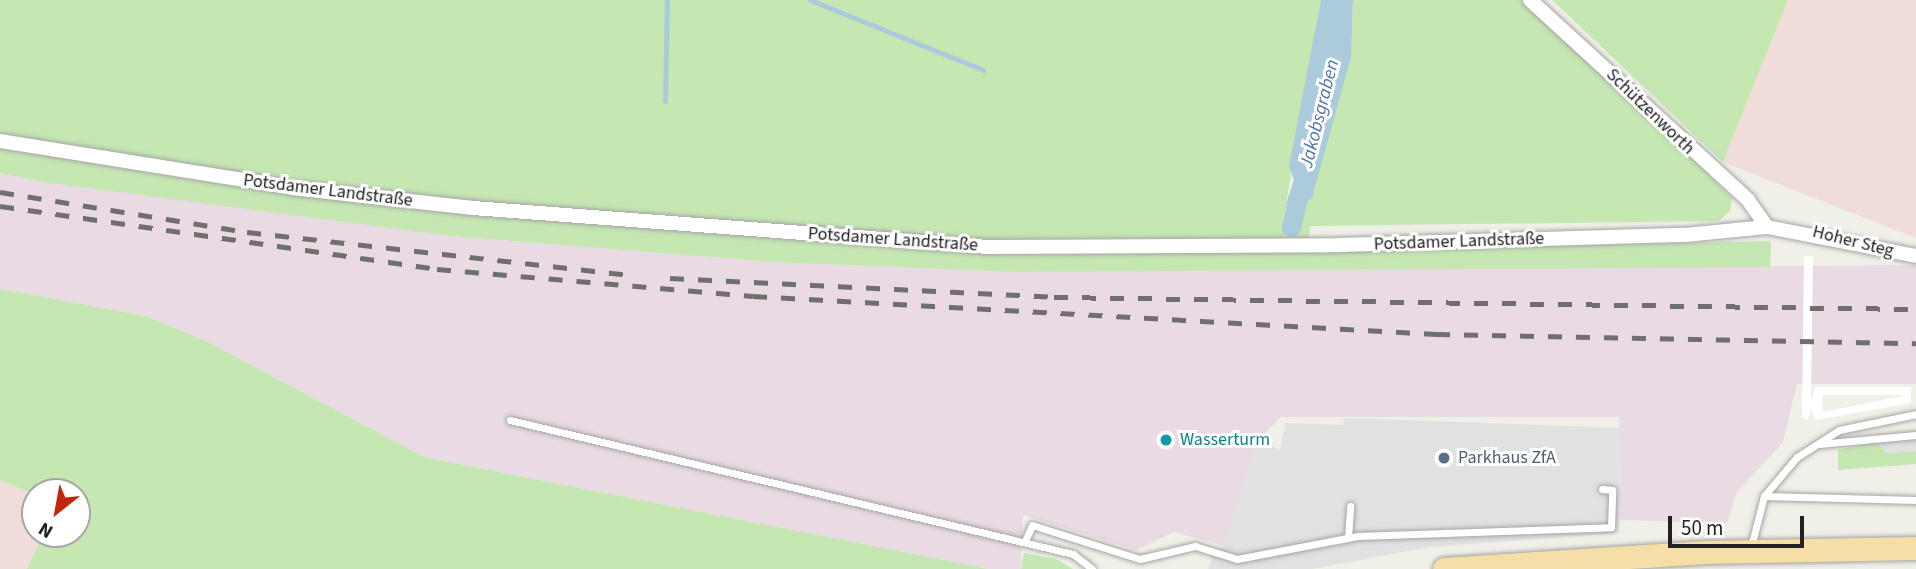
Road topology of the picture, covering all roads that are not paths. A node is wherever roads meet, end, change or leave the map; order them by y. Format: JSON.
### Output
{"nodes":[{"id":1,"x":1530,"y":0,"type":"edge"},
{"id":2,"x":0,"y":141,"type":"edge"},
{"id":3,"x":1767,"y":227,"type":"junction"},
{"id":4,"x":1790,"y":228,"type":"joint"},
{"id":5,"x":1916,"y":256,"type":"edge"},
{"id":6,"x":1916,"y":414,"type":"edge"},
{"id":7,"x":510,"y":420,"type":"dead end"},
{"id":8,"x":1916,"y":435,"type":"edge"},
{"id":9,"x":1815,"y":445,"type":"junction"},
{"id":10,"x":1602,"y":489,"type":"dead end"},
{"id":11,"x":1765,"y":496,"type":"junction"},
{"id":12,"x":1916,"y":500,"type":"edge"},
{"id":13,"x":1350,"y":506,"type":"dead end"},
{"id":14,"x":1348,"y":538,"type":"junction"},
{"id":15,"x":1026,"y":541,"type":"junction"},
{"id":16,"x":1916,"y":548,"type":"edge"},
{"id":17,"x":1747,"y":560,"type":"edge"},
{"id":18,"x":1092,"y":569,"type":"edge"},
{"id":19,"x":1444,"y":569,"type":"edge"}],
"edges":[{"from":1,"to":3,"type":"street","name":"Schützenworth"},
{"from":2,"to":3,"type":"street","name":"Potsdamer Landstraße"},
{"from":3,"to":4,"type":"street","name":"Potsdamer Landstraße"},
{"from":4,"to":5,"type":"street","name":"Hoher Steg"},
{"from":6,"to":9,"type":"lane"},
{"from":7,"to":15,"type":"lane"},
{"from":8,"to":9,"type":"lane"},
{"from":9,"to":11,"type":"lane"},
{"from":10,"to":14,"type":"lane"},
{"from":11,"to":12,"type":"lane"},
{"from":11,"to":17,"type":"lane"},
{"from":13,"to":14,"type":"lane"},
{"from":14,"to":15,"type":"lane"},
{"from":15,"to":18,"type":"lane"},
{"from":16,"to":17,"type":"main road"},
{"from":17,"to":19,"type":"main road"}]}
